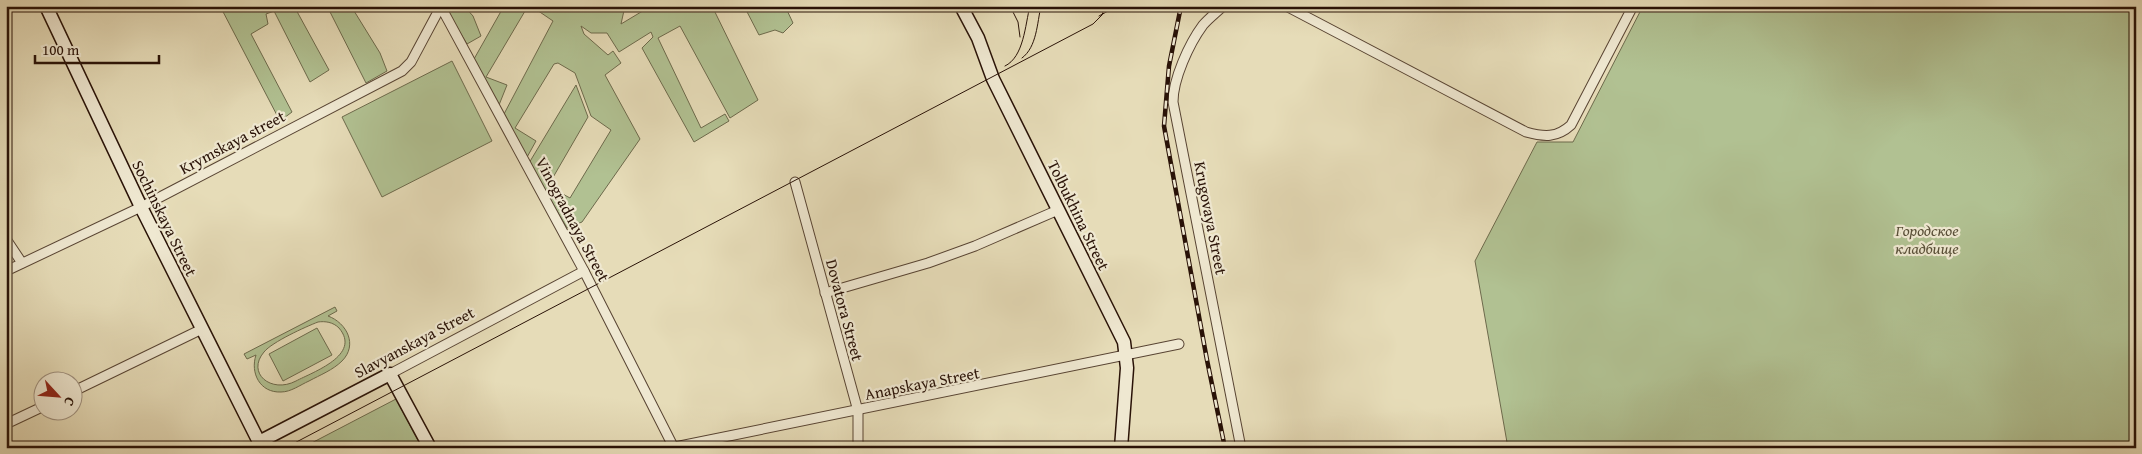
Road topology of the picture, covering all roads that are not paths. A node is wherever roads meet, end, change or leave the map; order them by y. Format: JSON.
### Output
{"nodes":[{"id":1,"x":46,"y":6,"type":"edge"},
{"id":2,"x":441,"y":6,"type":"edge"},
{"id":3,"x":961,"y":6,"type":"edge"},
{"id":4,"x":1223,"y":6,"type":"edge"},
{"id":5,"x":1286,"y":6,"type":"edge"},
{"id":6,"x":1633,"y":6,"type":"edge"},
{"id":7,"x":795,"y":182,"type":"dead end"},
{"id":8,"x":141,"y":207,"type":"junction"},
{"id":9,"x":1058,"y":210,"type":"junction"},
{"id":10,"x":6,"y":239,"type":"edge"},
{"id":11,"x":22,"y":262,"type":"junction"},
{"id":12,"x":6,"y":271,"type":"edge"},
{"id":13,"x":584,"y":271,"type":"junction"},
{"id":14,"x":824,"y":293,"type":"junction"},
{"id":15,"x":202,"y":330,"type":"junction"},
{"id":16,"x":1179,"y":344,"type":"dead end"},
{"id":17,"x":1126,"y":356,"type":"junction"},
{"id":18,"x":390,"y":374,"type":"junction"},
{"id":19,"x":82,"y":387,"type":"edge"},
{"id":20,"x":858,"y":411,"type":"junction"},
{"id":21,"x":32,"y":412,"type":"edge"},
{"id":22,"x":6,"y":424,"type":"edge"},
{"id":23,"x":259,"y":442,"type":"joint"},
{"id":24,"x":430,"y":448,"type":"edge"},
{"id":25,"x":673,"y":448,"type":"edge"},
{"id":26,"x":858,"y":448,"type":"edge"},
{"id":27,"x":1122,"y":448,"type":"edge"},
{"id":28,"x":1242,"y":448,"type":"edge"}],
"edges":[{"from":1,"to":8,"type":"street","name":"Sochinskaya Street"},
{"from":2,"to":8,"type":"street","name":"Krymskaya street"},
{"from":2,"to":13,"type":"street","name":"Vinogradnaya Street"},
{"from":3,"to":9,"type":"street","name":"Tolbukhina Street"},
{"from":4,"to":28,"type":"street","name":"Krugovaya Street"},
{"from":5,"to":6,"type":"street"},
{"from":7,"to":14,"type":"street","name":"Dovatora Street"},
{"from":8,"to":11,"type":"street","name":"Krymskaya street"},
{"from":8,"to":15,"type":"street","name":"Sochinskaya Street"},
{"from":9,"to":14,"type":"street"},
{"from":9,"to":17,"type":"street","name":"Tolbukhina Street"},
{"from":10,"to":11,"type":"street"},
{"from":11,"to":12,"type":"street","name":"Krymskaya street"},
{"from":13,"to":18,"type":"street","name":"Slavyanskaya Street"},
{"from":13,"to":25,"type":"street","name":"Vinogradnaya Street"},
{"from":14,"to":20,"type":"street","name":"Dovatora Street"},
{"from":15,"to":19,"type":"street"},
{"from":15,"to":23,"type":"street","name":"Sochinskaya Street"},
{"from":16,"to":17,"type":"street","name":"Anapskaya Street"},
{"from":17,"to":20,"type":"street","name":"Anapskaya Street"},
{"from":17,"to":27,"type":"street","name":"Tolbukhina Street"},
{"from":18,"to":23,"type":"street","name":"Slavyanskaya Street"},
{"from":18,"to":24,"type":"street"},
{"from":20,"to":25,"type":"street","name":"Anapskaya Street"},
{"from":20,"to":26,"type":"street","name":"Dovatora Street"},
{"from":21,"to":22,"type":"street"}]}
